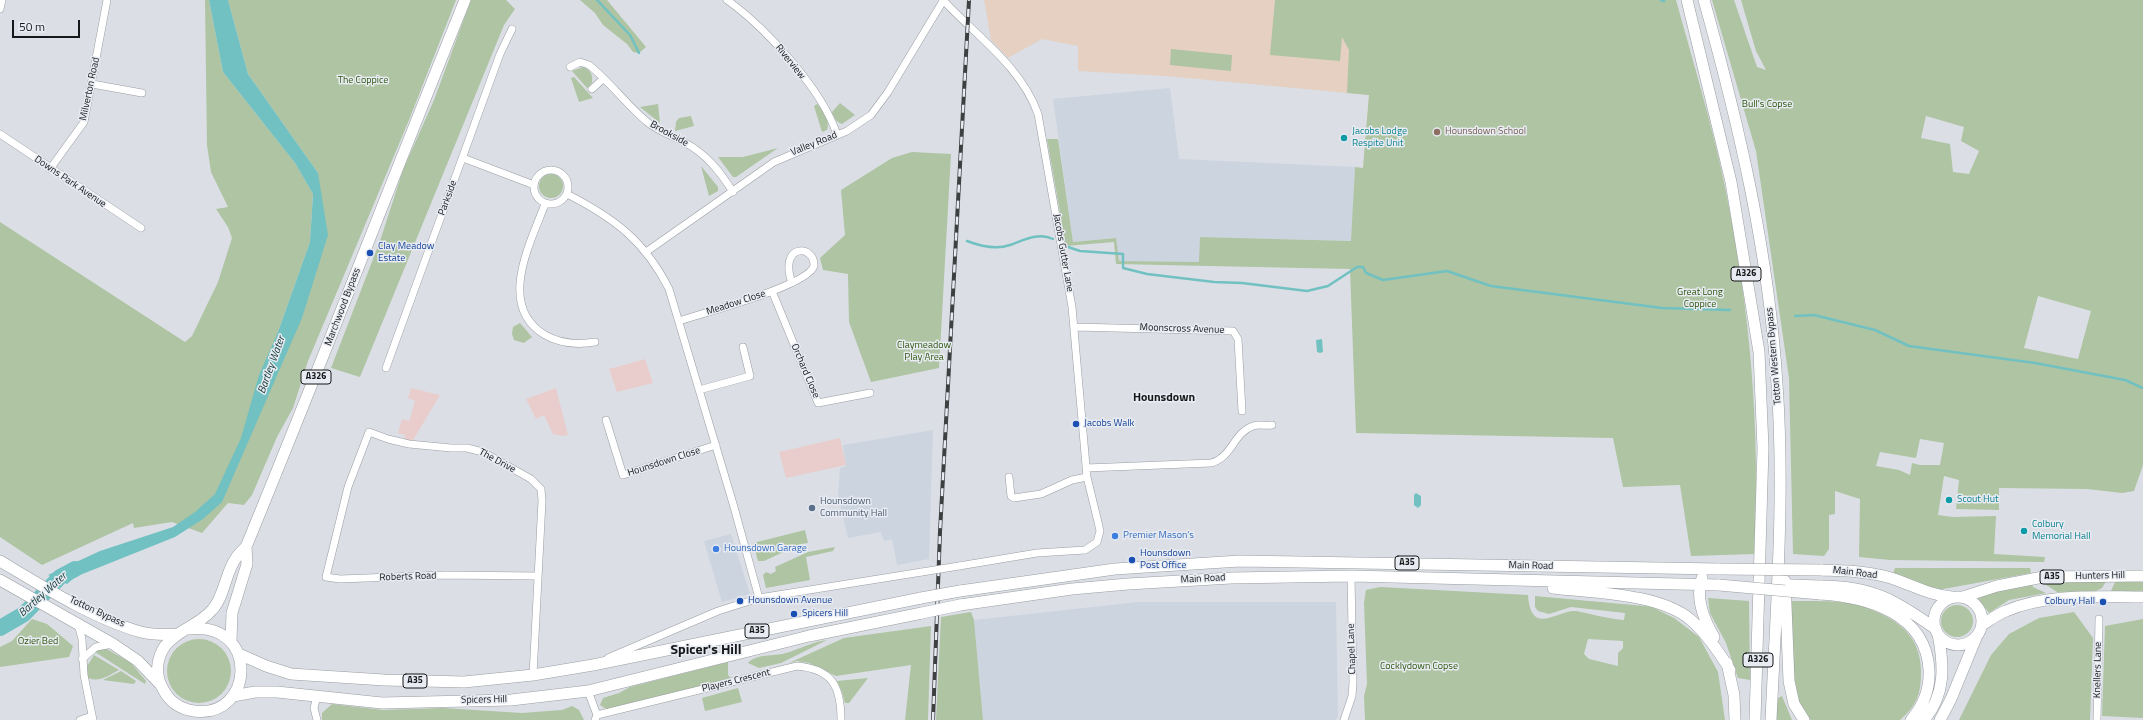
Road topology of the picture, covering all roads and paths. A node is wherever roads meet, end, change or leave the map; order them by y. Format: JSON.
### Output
{"nodes":[{"id":1,"x":2,"y":0,"type":"edge"},
{"id":2,"x":107,"y":0,"type":"edge"},
{"id":3,"x":464,"y":0,"type":"edge"},
{"id":4,"x":727,"y":0,"type":"edge"},
{"id":5,"x":943,"y":0,"type":"edge"},
{"id":6,"x":1687,"y":0,"type":"edge"},
{"id":7,"x":1704,"y":0,"type":"edge"},
{"id":8,"x":0,"y":9,"type":"edge"},
{"id":9,"x":512,"y":28,"type":"dead end"},
{"id":10,"x":570,"y":67,"type":"dead end"},
{"id":11,"x":603,"y":79,"type":"junction"},
{"id":12,"x":92,"y":84,"type":"junction"},
{"id":13,"x":592,"y":89,"type":"dead end"},
{"id":14,"x":142,"y":93,"type":"dead end"},
{"id":15,"x":0,"y":134,"type":"edge"},
{"id":16,"x":837,"y":135,"type":"junction"},
{"id":17,"x":463,"y":158,"type":"junction"},
{"id":18,"x":50,"y":169,"type":"junction"},
{"id":19,"x":534,"y":185,"type":"junction"},
{"id":20,"x":733,"y":192,"type":"junction"},
{"id":21,"x":567,"y":194,"type":"junction"},
{"id":22,"x":545,"y":204,"type":"junction"},
{"id":23,"x":141,"y":228,"type":"dead end"},
{"id":24,"x":646,"y":252,"type":"junction"},
{"id":25,"x":792,"y":283,"type":"junction"},
{"id":26,"x":772,"y":291,"type":"junction"},
{"id":27,"x":679,"y":321,"type":"junction"},
{"id":28,"x":1074,"y":327,"type":"junction"},
{"id":29,"x":595,"y":342,"type":"dead end"},
{"id":30,"x":743,"y":347,"type":"dead end"},
{"id":31,"x":386,"y":368,"type":"dead end"},
{"id":32,"x":699,"y":390,"type":"junction"},
{"id":33,"x":870,"y":393,"type":"dead end"},
{"id":34,"x":1242,"y":411,"type":"dead end"},
{"id":35,"x":606,"y":420,"type":"dead end"},
{"id":36,"x":1272,"y":426,"type":"dead end"},
{"id":37,"x":716,"y":445,"type":"junction"},
{"id":38,"x":1086,"y":468,"type":"junction"},
{"id":39,"x":1009,"y":477,"type":"dead end"},
{"id":40,"x":1087,"y":477,"type":"junction"},
{"id":41,"x":1780,"y":489,"type":"junction"},
{"id":42,"x":336,"y":531,"type":"joint"},
{"id":43,"x":1098,"y":542,"type":"joint"},
{"id":44,"x":246,"y":547,"type":"junction"},
{"id":45,"x":0,"y":561,"type":"edge"},
{"id":46,"x":1714,"y":569,"type":"junction"},
{"id":47,"x":1106,"y":570,"type":"joint"},
{"id":48,"x":537,"y":576,"type":"junction"},
{"id":49,"x":1351,"y":576,"type":"junction"},
{"id":50,"x":2143,"y":576,"type":"edge"},
{"id":51,"x":0,"y":580,"type":"edge"},
{"id":52,"x":1533,"y":581,"type":"junction"},
{"id":53,"x":1700,"y":584,"type":"junction"},
{"id":54,"x":1108,"y":586,"type":"joint"},
{"id":55,"x":1820,"y":590,"type":"junction"},
{"id":56,"x":1958,"y":597,"type":"junction"},
{"id":57,"x":2143,"y":597,"type":"edge"},
{"id":58,"x":758,"y":598,"type":"junction"},
{"id":59,"x":2099,"y":619,"type":"dead end"},
{"id":60,"x":78,"y":624,"type":"junction"},
{"id":61,"x":1982,"y":625,"type":"junction"},
{"id":62,"x":189,"y":629,"type":"junction"},
{"id":63,"x":1937,"y":632,"type":"junction"},
{"id":64,"x":178,"y":634,"type":"junction"},
{"id":65,"x":1976,"y":638,"type":"junction"},
{"id":66,"x":231,"y":641,"type":"junction"},
{"id":67,"x":113,"y":644,"type":"junction"},
{"id":68,"x":239,"y":654,"type":"junction"},
{"id":69,"x":82,"y":659,"type":"junction"},
{"id":70,"x":593,"y":665,"type":"junction"},
{"id":71,"x":1730,"y":670,"type":"junction"},
{"id":72,"x":533,"y":675,"type":"junction"},
{"id":73,"x":160,"y":685,"type":"junction"},
{"id":74,"x":588,"y":691,"type":"junction"},
{"id":75,"x":233,"y":696,"type":"junction"},
{"id":76,"x":317,"y":696,"type":"junction"},
{"id":77,"x":93,"y":718,"type":"edge"},
{"id":78,"x":596,"y":718,"type":"edge"},
{"id":79,"x":80,"y":720,"type":"edge"},
{"id":80,"x":317,"y":720,"type":"edge"},
{"id":81,"x":841,"y":720,"type":"edge"},
{"id":82,"x":1344,"y":720,"type":"edge"},
{"id":83,"x":1735,"y":720,"type":"edge"},
{"id":84,"x":1755,"y":720,"type":"edge"},
{"id":85,"x":1771,"y":720,"type":"edge"},
{"id":86,"x":1804,"y":720,"type":"edge"},
{"id":87,"x":1911,"y":720,"type":"edge"},
{"id":88,"x":1924,"y":720,"type":"edge"},
{"id":89,"x":1940,"y":720,"type":"edge"},
{"id":90,"x":2096,"y":720,"type":"edge"}],
"edges":[{"from":1,"to":8,"type":"street"},
{"from":2,"to":12,"type":"street","name":"Milverton Road"},
{"from":3,"to":44,"type":"main road","name":"Marchwood Bypass","number":"A326"},
{"from":4,"to":16,"type":"street","name":"Riverview"},
{"from":5,"to":16,"type":"street","name":"Valley Road"},
{"from":5,"to":28,"type":"street","name":"Jacobs Gutter Lane"},
{"from":6,"to":84,"type":"main road","name":"Totton Western Bypass","number":"A326"},
{"from":7,"to":41,"type":"main road","name":"Totton Western Bypass","number":"A326"},
{"from":9,"to":17,"type":"street","name":"Parkside"},
{"from":10,"to":11,"type":"street","name":"Brookside"},
{"from":11,"to":13,"type":"street"},
{"from":11,"to":20,"type":"street","name":"Brookside"},
{"from":12,"to":14,"type":"street"},
{"from":12,"to":18,"type":"street","name":"Milverton Road"},
{"from":15,"to":18,"type":"street","name":"Downs Park Avenue"},
{"from":16,"to":20,"type":"street","name":"Valley Road"},
{"from":17,"to":19,"type":"street"},
{"from":17,"to":31,"type":"street","name":"Parkside"},
{"from":18,"to":23,"type":"street","name":"Downs Park Avenue"},
{"from":19,"to":21,"type":"street"},
{"from":19,"to":22,"type":"street"},
{"from":20,"to":24,"type":"street","name":"Valley Road"},
{"from":21,"to":22,"type":"street"},
{"from":21,"to":24,"type":"street"},
{"from":22,"to":29,"type":"street"},
{"from":24,"to":27,"type":"street"},
{"from":25,"to":25,"type":"street","name":"Meadow Close"},
{"from":25,"to":26,"type":"street","name":"Meadow Close"},
{"from":26,"to":27,"type":"street","name":"Meadow Close"},
{"from":26,"to":33,"type":"street","name":"Orchard Close"},
{"from":27,"to":32,"type":"street"},
{"from":28,"to":34,"type":"street","name":"Moonscross Avenue"},
{"from":28,"to":38,"type":"street","name":"Jacobs Gutter Lane"},
{"from":30,"to":32,"type":"street"},
{"from":32,"to":37,"type":"street"},
{"from":35,"to":37,"type":"street","name":"Hounsdown Close"},
{"from":36,"to":38,"type":"street"},
{"from":37,"to":58,"type":"street"},
{"from":38,"to":40,"type":"street","name":"Jacobs Gutter Lane"},
{"from":39,"to":40,"type":"street"},
{"from":40,"to":43,"type":"street","name":"Jacobs Gutter Lane"},
{"from":41,"to":85,"type":"main road","name":"Totton Western Bypass","number":"A326"},
{"from":41,"to":86,"type":"main road"},
{"from":42,"to":48,"type":"street","name":"Roberts Road"},
{"from":42,"to":48,"type":"street","name":"The Drive"},
{"from":43,"to":58,"type":"street","name":"Spicers Hill","bridge":true},
{"from":44,"to":62,"type":"main road","name":"Marchwood Bypass","number":"A326"},
{"from":44,"to":66,"type":"main road","name":"Marchwood Bypass","number":"A326"},
{"from":45,"to":64,"type":"main road","name":"Totton Bypass"},
{"from":46,"to":47,"type":"main road","name":"Main Road","number":"A35"},
{"from":46,"to":53,"type":"main road"},
{"from":46,"to":56,"type":"main road","name":"Main Road","number":"A35","bridge":true},
{"from":47,"to":70,"type":"main road","name":"Spicers Hill","number":"A35","bridge":true},
{"from":48,"to":72,"type":"street","name":"The Drive"},
{"from":49,"to":52,"type":"main road","name":"Main Road","number":"A35"},
{"from":49,"to":54,"type":"main road","name":"Main Road","number":"A35"},
{"from":49,"to":82,"type":"street","name":"Chapel Lane"},
{"from":50,"to":56,"type":"main road","name":"Hunters Hill","number":"A35"},
{"from":51,"to":60,"type":"main road","name":"Totton Bypass"},
{"from":52,"to":53,"type":"main road","name":"Main Road","number":"A35"},
{"from":52,"to":71,"type":"main road"},
{"from":53,"to":55,"type":"main road","name":"Main Road","number":"A35","bridge":true},
{"from":53,"to":71,"type":"main road"},
{"from":54,"to":74,"type":"main road","name":"Spicers Hill","number":"A35","bridge":true},
{"from":55,"to":63,"type":"main road","name":"Main Road","number":"A35"},
{"from":55,"to":87,"type":"main road"},
{"from":56,"to":61,"type":"main road"},
{"from":56,"to":63,"type":"main road"},
{"from":57,"to":61,"type":"main road"},
{"from":58,"to":70,"type":"street","name":"Spicers Hill"},
{"from":59,"to":90,"type":"street","name":"Knellers Lane"},
{"from":60,"to":67,"type":"main road","name":"Totton Bypass"},
{"from":60,"to":69,"type":"street"},
{"from":61,"to":65,"type":"main road"},
{"from":62,"to":64,"type":"main road"},
{"from":62,"to":66,"type":"main road"},
{"from":63,"to":65,"type":"main road"},
{"from":63,"to":88,"type":"main road"},
{"from":64,"to":73,"type":"main road"},
{"from":65,"to":89,"type":"main road"},
{"from":66,"to":68,"type":"main road"},
{"from":67,"to":69,"type":"street"},
{"from":67,"to":73,"type":"main road","name":"Totton Bypass"},
{"from":68,"to":72,"type":"main road","name":"Spicers Hill","number":"A35"},
{"from":68,"to":75,"type":"main road"},
{"from":69,"to":77,"type":"street"},
{"from":70,"to":72,"type":"main road","name":"Spicers Hill","number":"A35"},
{"from":71,"to":83,"type":"main road"},
{"from":73,"to":75,"type":"main road"},
{"from":74,"to":76,"type":"main road","name":"Spicers Hill","number":"A35"},
{"from":74,"to":78,"type":"street"},
{"from":75,"to":76,"type":"main road","name":"Spicers Hill","number":"A35"},
{"from":76,"to":80,"type":"street"},
{"from":77,"to":79,"type":"street"},
{"from":78,"to":81,"type":"street","name":"Players Crescent"}]}
